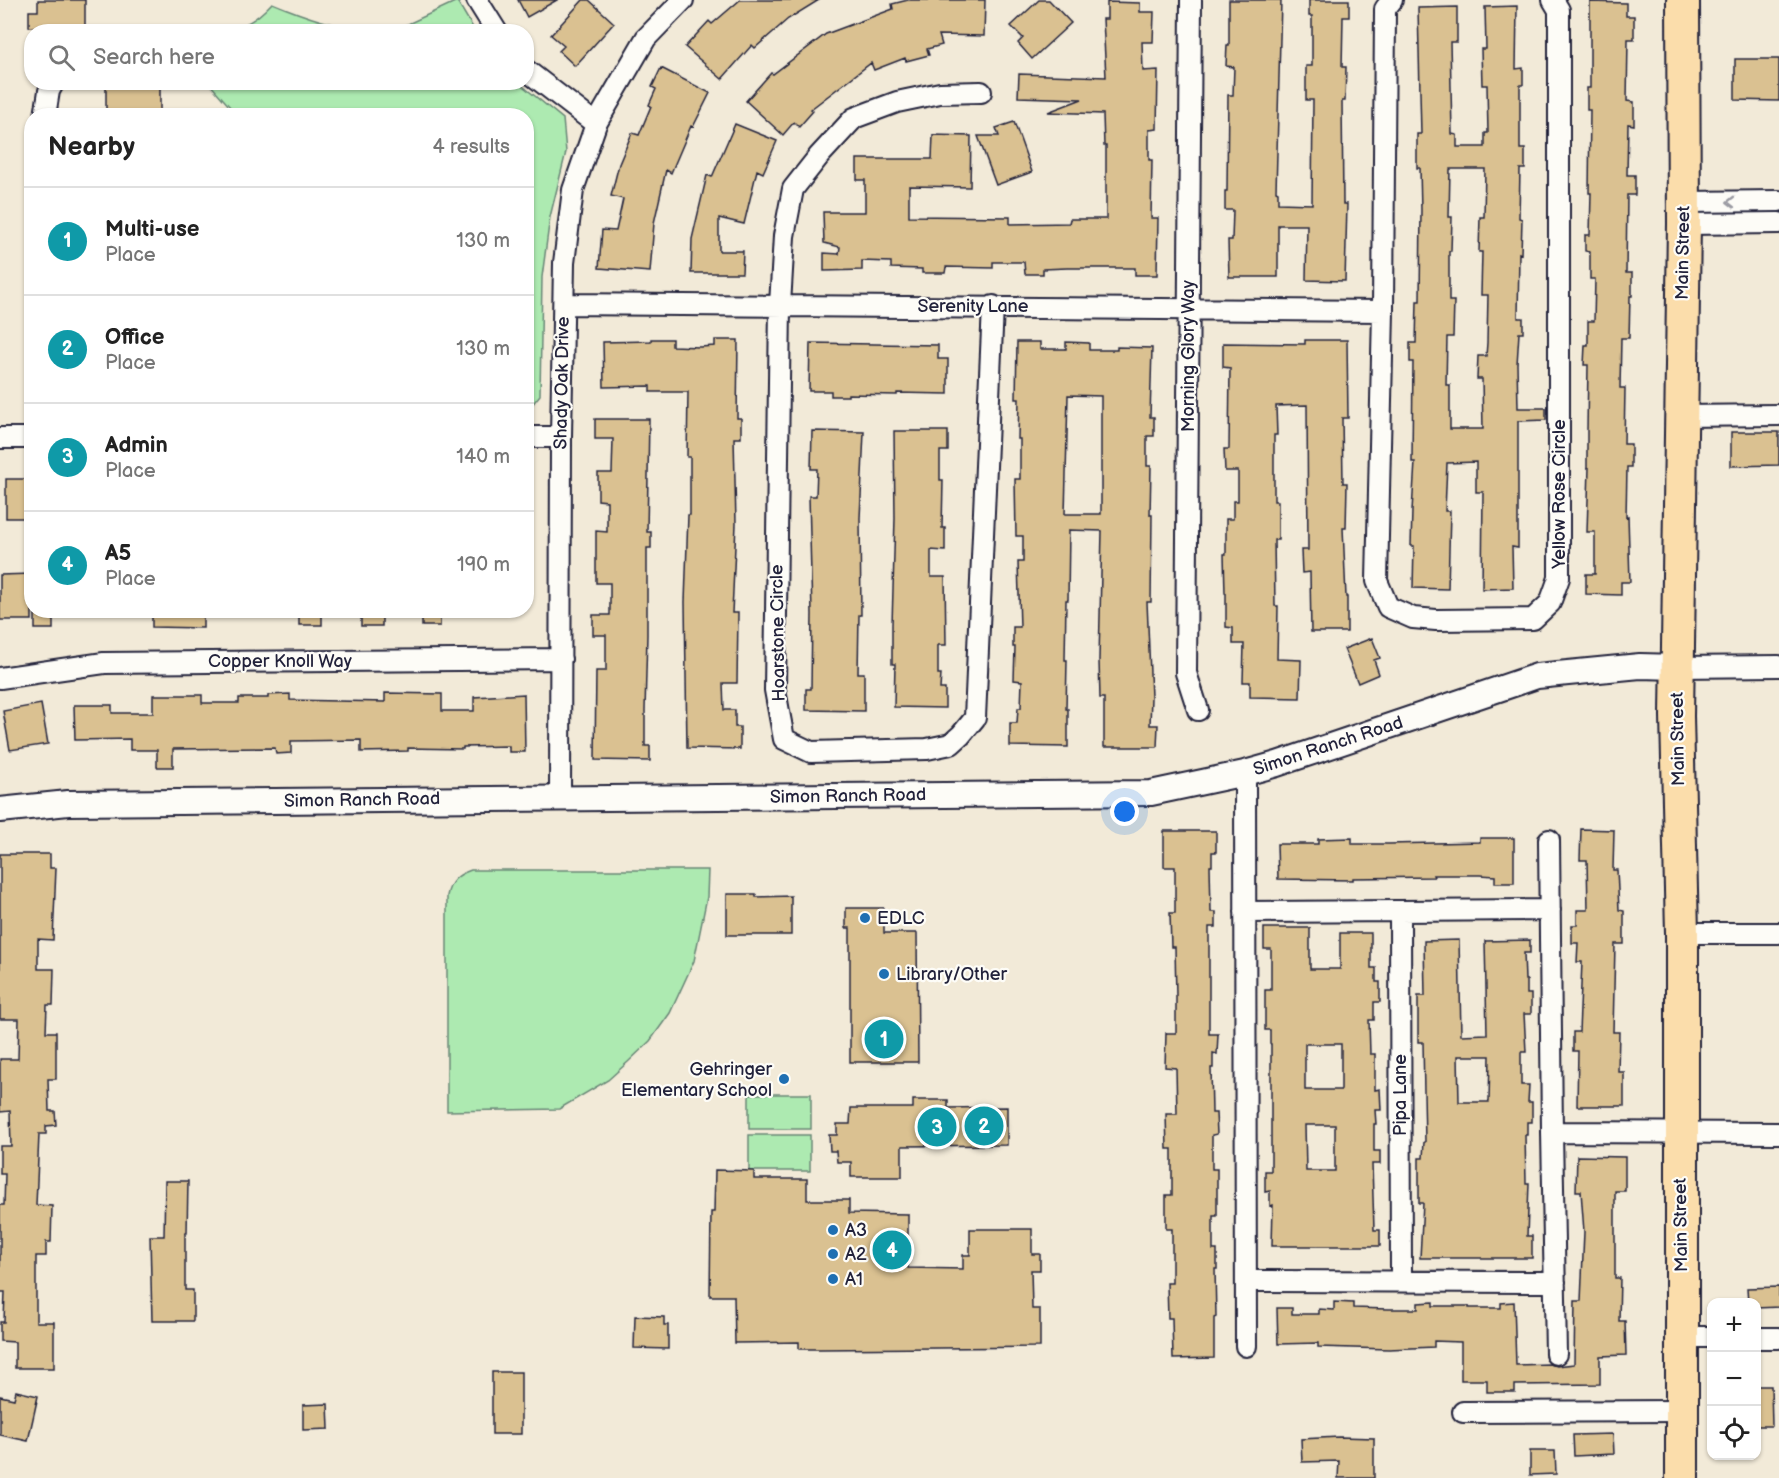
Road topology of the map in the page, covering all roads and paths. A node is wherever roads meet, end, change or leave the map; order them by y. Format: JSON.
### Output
{"nodes":[{"id":1,"x":477,"y":0,"type":"edge"},
{"id":2,"x":683,"y":0,"type":"edge"},
{"id":3,"x":1191,"y":0,"type":"edge"},
{"id":4,"x":1392,"y":0,"type":"edge"},
{"id":5,"x":1553,"y":0,"type":"edge"},
{"id":6,"x":1683,"y":0,"type":"edge"},
{"id":7,"x":492,"y":24,"type":"edge"},
{"id":8,"x":534,"y":76,"type":"edge"},
{"id":9,"x":50,"y":90,"type":"edge"},
{"id":10,"x":981,"y":92,"type":"dead end"},
{"id":11,"x":46,"y":108,"type":"edge"},
{"id":12,"x":596,"y":124,"type":"junction"},
{"id":13,"x":1779,"y":201,"type":"edge"},
{"id":14,"x":1684,"y":213,"type":"junction"},
{"id":15,"x":1779,"y":223,"type":"edge"},
{"id":16,"x":564,"y":304,"type":"junction"},
{"id":17,"x":780,"y":305,"type":"junction"},
{"id":18,"x":993,"y":306,"type":"junction"},
{"id":19,"x":1189,"y":308,"type":"junction"},
{"id":20,"x":1383,"y":310,"type":"junction"},
{"id":21,"x":1779,"y":415,"type":"edge"},
{"id":22,"x":1681,"y":416,"type":"junction"},
{"id":23,"x":561,"y":436,"type":"junction"},
{"id":24,"x":534,"y":437,"type":"edge"},
{"id":25,"x":0,"y":438,"type":"edge"},
{"id":26,"x":24,"y":438,"type":"edge"},
{"id":27,"x":561,"y":659,"type":"junction"},
{"id":28,"x":1779,"y":666,"type":"edge"},
{"id":29,"x":1678,"y":667,"type":"junction"},
{"id":30,"x":0,"y":678,"type":"edge"},
{"id":31,"x":1198,"y":710,"type":"dead end"},
{"id":32,"x":1245,"y":773,"type":"junction"},
{"id":33,"x":560,"y":799,"type":"junction"},
{"id":34,"x":0,"y":810,"type":"edge"},
{"id":35,"x":1549,"y":840,"type":"dead end"},
{"id":36,"x":1550,"y":910,"type":"junction"},
{"id":37,"x":1400,"y":911,"type":"junction"},
{"id":38,"x":1245,"y":912,"type":"junction"},
{"id":39,"x":1682,"y":933,"type":"junction"},
{"id":40,"x":1779,"y":933,"type":"edge"},
{"id":41,"x":1552,"y":1132,"type":"junction"},
{"id":42,"x":1779,"y":1133,"type":"edge"},
{"id":43,"x":1681,"y":1134,"type":"junction"},
{"id":44,"x":1401,"y":1280,"type":"junction"},
{"id":45,"x":1246,"y":1281,"type":"junction"},
{"id":46,"x":1555,"y":1282,"type":"junction"},
{"id":47,"x":1697,"y":1337,"type":"edge"},
{"id":48,"x":1761,"y":1338,"type":"edge"},
{"id":49,"x":1779,"y":1338,"type":"edge"},
{"id":50,"x":1246,"y":1346,"type":"dead end"},
{"id":51,"x":1556,"y":1354,"type":"dead end"},
{"id":52,"x":1682,"y":1411,"type":"junction"},
{"id":53,"x":1463,"y":1412,"type":"dead end"},
{"id":54,"x":1682,"y":1478,"type":"edge"}],
"edges":[{"from":1,"to":7,"type":"street"},
{"from":2,"to":12,"type":"street","name":"Shady Oak Drive"},
{"from":3,"to":19,"type":"street","name":"Morning Glory Way"},
{"from":4,"to":20,"type":"street","name":"Yellow Rose Circle"},
{"from":5,"to":20,"type":"street","name":"Yellow Rose Circle"},
{"from":6,"to":14,"type":"main road","name":"Main Street"},
{"from":8,"to":12,"type":"street"},
{"from":9,"to":11,"type":"street"},
{"from":10,"to":17,"type":"street"},
{"from":12,"to":16,"type":"street","name":"Shady Oak Drive"},
{"from":13,"to":14,"type":"street","one_way":true},
{"from":14,"to":15,"type":"street"},
{"from":14,"to":22,"type":"main road","name":"Main Street"},
{"from":16,"to":17,"type":"street","name":"Serenity Lane"},
{"from":16,"to":23,"type":"street","name":"Shady Oak Drive"},
{"from":17,"to":18,"type":"street","name":"Serenity Lane"},
{"from":17,"to":18,"type":"street","name":"Hoarstone Circle"},
{"from":18,"to":19,"type":"street","name":"Serenity Lane"},
{"from":19,"to":20,"type":"street","name":"Serenity Lane"},
{"from":19,"to":31,"type":"street","name":"Morning Glory Way"},
{"from":21,"to":22,"type":"street"},
{"from":22,"to":29,"type":"main road","name":"Main Street"},
{"from":23,"to":24,"type":"street"},
{"from":23,"to":27,"type":"street","name":"Shady Oak Drive"},
{"from":25,"to":26,"type":"street"},
{"from":27,"to":30,"type":"street","name":"Copper Knoll Way"},
{"from":27,"to":33,"type":"street","name":"Shady Oak Drive"},
{"from":28,"to":29,"type":"street"},
{"from":29,"to":32,"type":"street","name":"Simon Ranch Road"},
{"from":29,"to":39,"type":"main road","name":"Main Street"},
{"from":32,"to":33,"type":"street","name":"Simon Ranch Road"},
{"from":32,"to":38,"type":"street"},
{"from":33,"to":34,"type":"street","name":"Simon Ranch Road"},
{"from":35,"to":36,"type":"street"},
{"from":36,"to":37,"type":"street"},
{"from":36,"to":41,"type":"street"},
{"from":37,"to":38,"type":"street"},
{"from":37,"to":44,"type":"street","name":"Pipa Lane"},
{"from":38,"to":45,"type":"street"},
{"from":39,"to":40,"type":"street"},
{"from":39,"to":43,"type":"main road","name":"Main Street"},
{"from":41,"to":43,"type":"street"},
{"from":41,"to":46,"type":"street"},
{"from":42,"to":43,"type":"street"},
{"from":43,"to":47,"type":"main road","name":"Main Street"},
{"from":44,"to":45,"type":"street"},
{"from":44,"to":46,"type":"street"},
{"from":45,"to":50,"type":"street"},
{"from":46,"to":51,"type":"street"},
{"from":47,"to":52,"type":"main road","name":"Main Street"},
{"from":48,"to":49,"type":"street"},
{"from":52,"to":53,"type":"street"},
{"from":52,"to":54,"type":"main road","name":"Main Street"}]}
